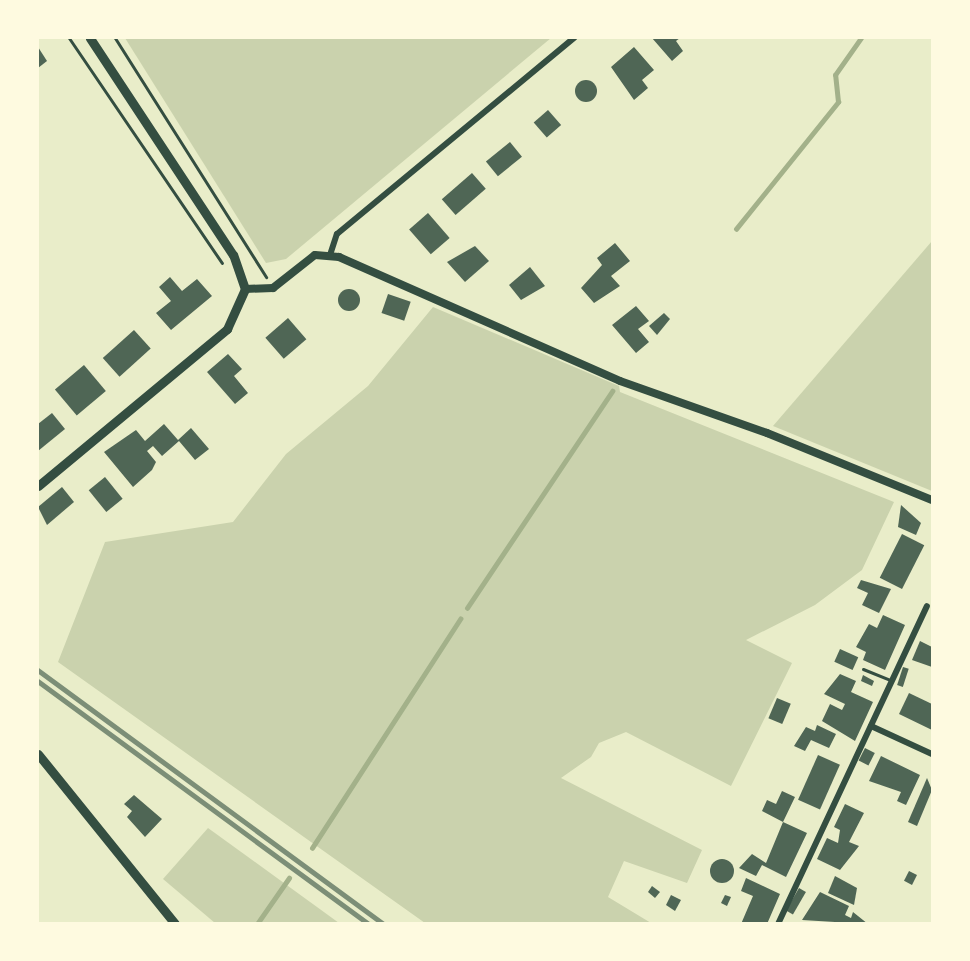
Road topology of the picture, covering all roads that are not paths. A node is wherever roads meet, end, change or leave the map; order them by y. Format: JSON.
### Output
{"nodes":[{"id":1,"x":90,"y":38,"type":"edge"},
{"id":2,"x":574,"y":38,"type":"edge"},
{"id":3,"x":330,"y":255,"type":"junction"},
{"id":4,"x":246,"y":289,"type":"junction"},
{"id":5,"x":38,"y":486,"type":"edge"},
{"id":6,"x":933,"y":500,"type":"edge"},
{"id":7,"x":927,"y":606,"type":"dead end"},
{"id":8,"x":863,"y":669,"type":"dead end"},
{"id":9,"x":892,"y":681,"type":"junction"},
{"id":10,"x":871,"y":726,"type":"junction"},
{"id":11,"x":38,"y":754,"type":"edge"},
{"id":12,"x":933,"y":754,"type":"edge"},
{"id":13,"x":176,"y":924,"type":"edge"},
{"id":14,"x":778,"y":924,"type":"edge"}],
"edges":[{"from":1,"to":4,"type":"main road"},
{"from":2,"to":3,"type":"street"},
{"from":3,"to":4,"type":"street"},
{"from":3,"to":6,"type":"street"},
{"from":4,"to":5,"type":"main road"},
{"from":7,"to":9,"type":"street"},
{"from":8,"to":9,"type":"lane"},
{"from":9,"to":10,"type":"street"},
{"from":10,"to":12,"type":"street"},
{"from":10,"to":14,"type":"street"},
{"from":11,"to":13,"type":"main road"}]}
